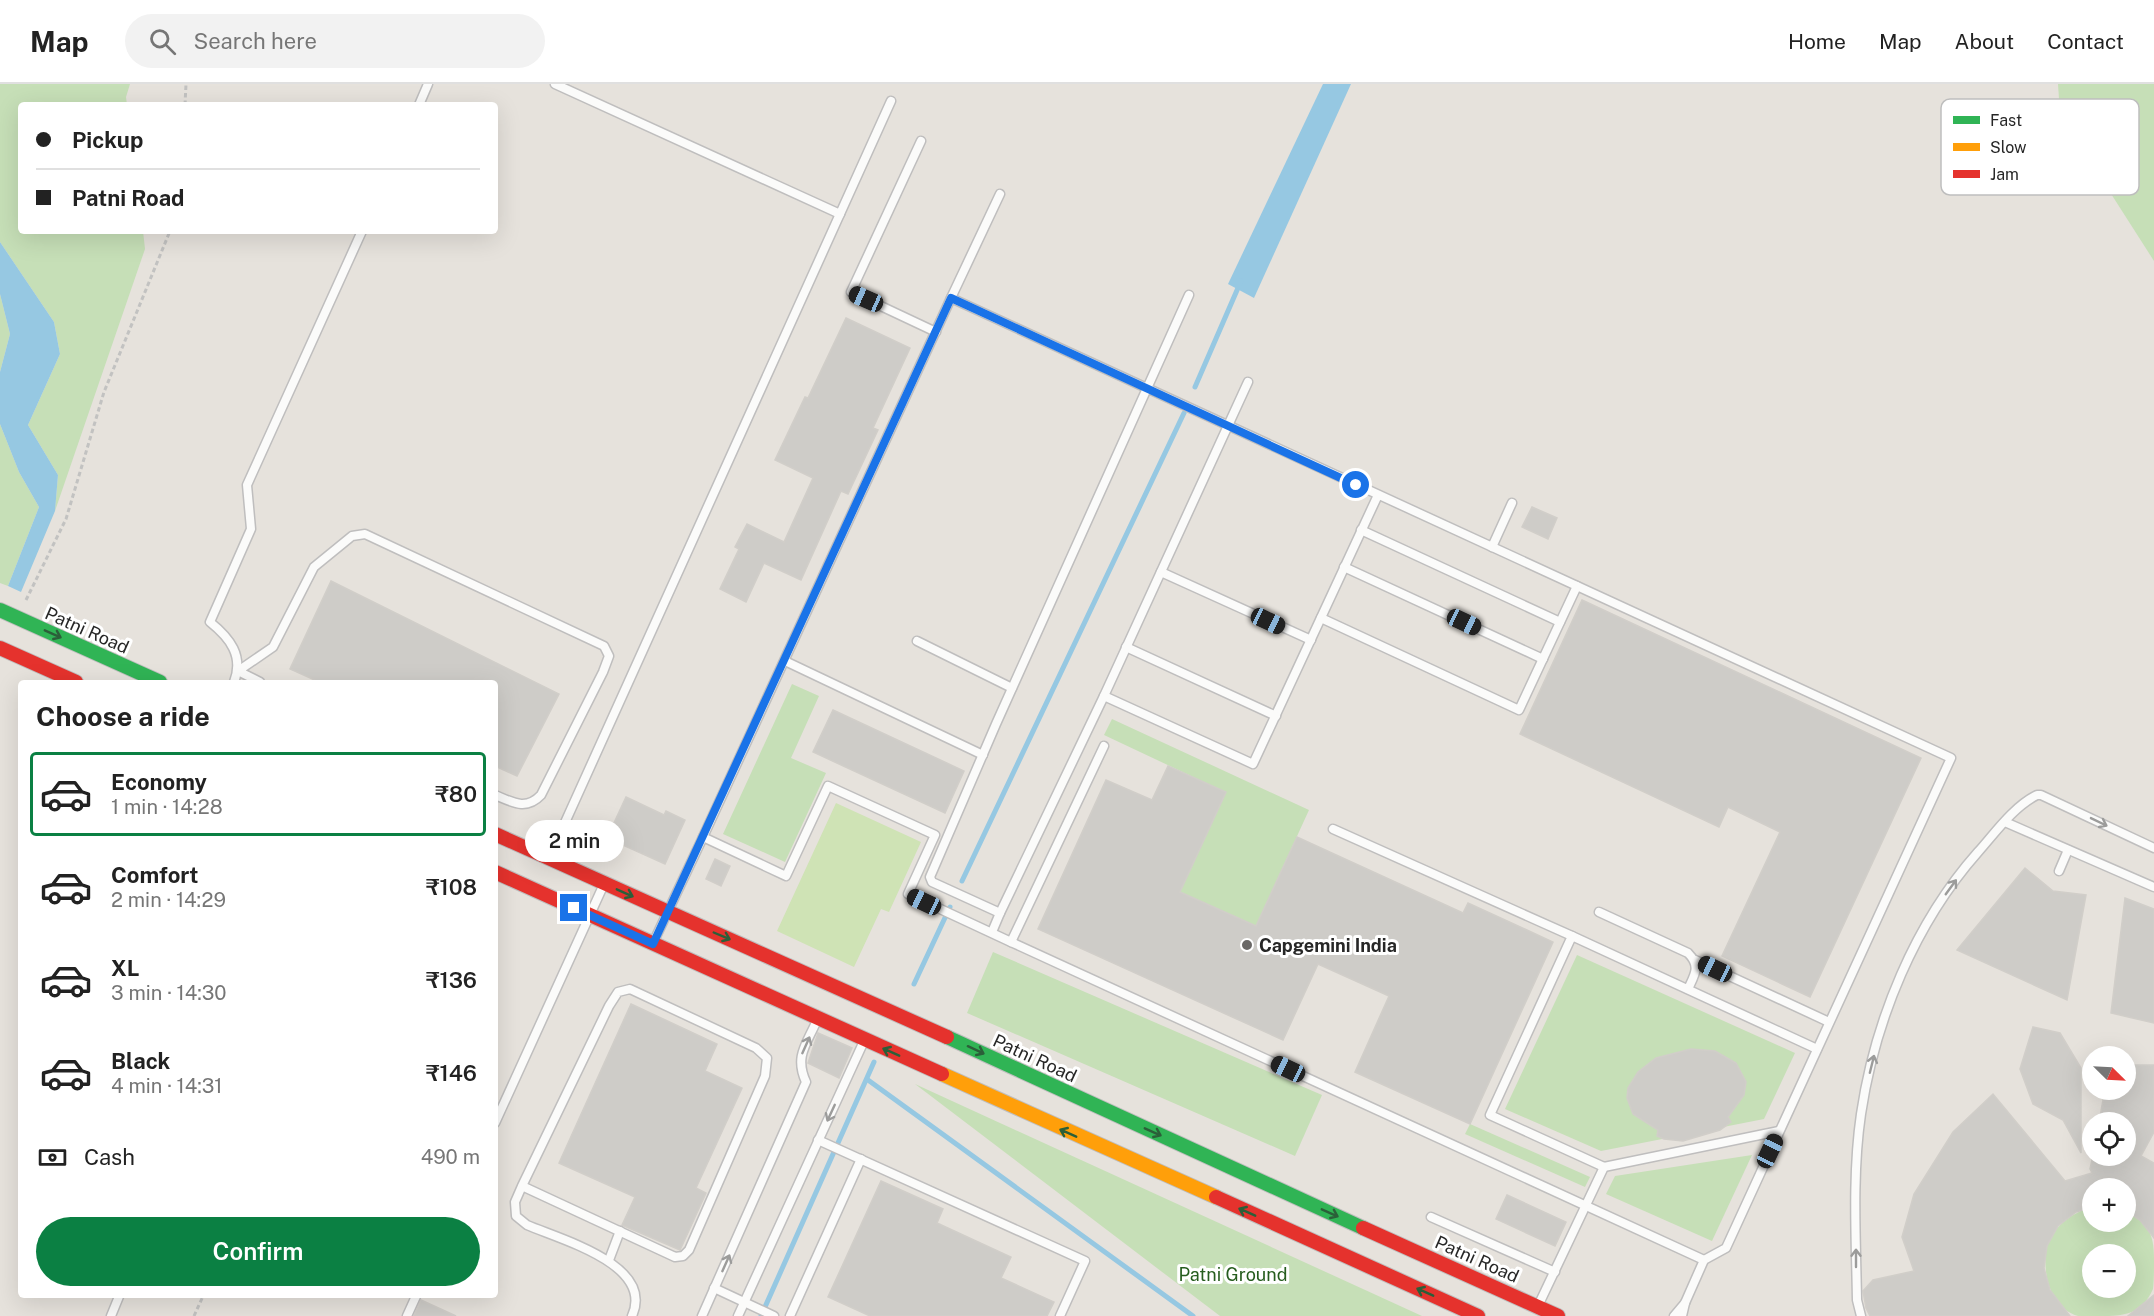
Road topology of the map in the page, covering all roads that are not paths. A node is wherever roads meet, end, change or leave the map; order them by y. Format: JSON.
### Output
{"nodes":[{"id":1,"x":428,"y":84,"type":"edge"},
{"id":2,"x":555,"y":84,"type":"edge"},
{"id":3,"x":891,"y":101,"type":"dead end"},
{"id":4,"x":420,"y":102,"type":"edge"},
{"id":5,"x":921,"y":141,"type":"dead end"},
{"id":6,"x":1000,"y":194,"type":"dead end"},
{"id":7,"x":840,"y":214,"type":"junction"},
{"id":8,"x":361,"y":234,"type":"edge"},
{"id":9,"x":1189,"y":295,"type":"dead end"},
{"id":10,"x":951,"y":298,"type":"junction"},
{"id":11,"x":936,"y":332,"type":"junction"},
{"id":12,"x":1248,"y":382,"type":"dead end"},
{"id":13,"x":1148,"y":388,"type":"junction"},
{"id":14,"x":1228,"y":426,"type":"junction"},
{"id":15,"x":1378,"y":495,"type":"junction"},
{"id":16,"x":1512,"y":503,"type":"dead end"},
{"id":17,"x":1361,"y":530,"type":"junction"},
{"id":18,"x":1492,"y":547,"type":"junction"},
{"id":19,"x":1344,"y":567,"type":"junction"},
{"id":20,"x":1161,"y":572,"type":"junction"},
{"id":21,"x":1577,"y":586,"type":"junction"},
{"id":22,"x":0,"y":610,"type":"edge"},
{"id":23,"x":1321,"y":618,"type":"junction"},
{"id":24,"x":1560,"y":622,"type":"junction"},
{"id":25,"x":917,"y":640,"type":"dead end"},
{"id":26,"x":1311,"y":640,"type":"junction"},
{"id":27,"x":1126,"y":647,"type":"junction"},
{"id":28,"x":0,"y":648,"type":"edge"},
{"id":29,"x":1543,"y":658,"type":"junction"},
{"id":30,"x":784,"y":661,"type":"junction"},
{"id":31,"x":238,"y":671,"type":"junction"},
{"id":32,"x":72,"y":680,"type":"edge"},
{"id":33,"x":156,"y":680,"type":"edge"},
{"id":34,"x":235,"y":680,"type":"edge"},
{"id":35,"x":256,"y":680,"type":"edge"},
{"id":36,"x":1012,"y":688,"type":"junction"},
{"id":37,"x":1104,"y":696,"type":"junction"},
{"id":38,"x":1276,"y":716,"type":"junction"},
{"id":39,"x":1104,"y":746,"type":"dead end"},
{"id":40,"x":983,"y":755,"type":"junction"},
{"id":41,"x":498,"y":796,"type":"edge"},
{"id":42,"x":2005,"y":822,"type":"junction"},
{"id":43,"x":1332,"y":829,"type":"dead end"},
{"id":44,"x":498,"y":835,"type":"edge"},
{"id":45,"x":704,"y":837,"type":"junction"},
{"id":46,"x":2154,"y":848,"type":"edge"},
{"id":47,"x":2068,"y":850,"type":"junction"},
{"id":48,"x":549,"y":859,"type":"junction"},
{"id":49,"x":2059,"y":871,"type":"dead end"},
{"id":50,"x":498,"y":873,"type":"edge"},
{"id":51,"x":604,"y":884,"type":"junction"},
{"id":52,"x":2154,"y":887,"type":"edge"},
{"id":53,"x":1599,"y":912,"type":"dead end"},
{"id":54,"x":668,"y":913,"type":"junction"},
{"id":55,"x":1000,"y":913,"type":"junction"},
{"id":56,"x":590,"y":915,"type":"junction"},
{"id":57,"x":988,"y":931,"type":"junction"},
{"id":58,"x":1572,"y":936,"type":"junction"},
{"id":59,"x":1011,"y":942,"type":"junction"},
{"id":60,"x":653,"y":944,"type":"junction"},
{"id":61,"x":1695,"y":960,"type":"junction"},
{"id":62,"x":1688,"y":989,"type":"junction"},
{"id":63,"x":818,"y":1018,"type":"junction"},
{"id":64,"x":1829,"y":1022,"type":"junction"},
{"id":65,"x":864,"y":1040,"type":"junction"},
{"id":66,"x":1817,"y":1049,"type":"junction"},
{"id":67,"x":498,"y":1117,"type":"edge"},
{"id":68,"x":1779,"y":1131,"type":"junction"},
{"id":69,"x":819,"y":1140,"type":"junction"},
{"id":70,"x":861,"y":1159,"type":"junction"},
{"id":71,"x":1604,"y":1167,"type":"junction"},
{"id":72,"x":522,"y":1186,"type":"junction"},
{"id":73,"x":1586,"y":1206,"type":"junction"},
{"id":74,"x":1431,"y":1217,"type":"dead end"},
{"id":75,"x":620,"y":1231,"type":"junction"},
{"id":76,"x":609,"y":1260,"type":"junction"},
{"id":77,"x":1704,"y":1260,"type":"junction"},
{"id":78,"x":1555,"y":1272,"type":"junction"},
{"id":79,"x":714,"y":1288,"type":"junction"},
{"id":80,"x":118,"y":1298,"type":"edge"},
{"id":81,"x":415,"y":1298,"type":"edge"},
{"id":82,"x":744,"y":1302,"type":"junction"},
{"id":83,"x":1685,"y":1303,"type":"junction"},
{"id":84,"x":1538,"y":1307,"type":"junction"},
{"id":85,"x":111,"y":1316,"type":"edge"},
{"id":86,"x":407,"y":1316,"type":"edge"},
{"id":87,"x":632,"y":1316,"type":"edge"},
{"id":88,"x":702,"y":1316,"type":"edge"},
{"id":89,"x":738,"y":1316,"type":"edge"},
{"id":90,"x":774,"y":1316,"type":"edge"},
{"id":91,"x":790,"y":1316,"type":"edge"},
{"id":92,"x":1060,"y":1316,"type":"edge"},
{"id":93,"x":1478,"y":1316,"type":"edge"},
{"id":94,"x":1558,"y":1316,"type":"edge"},
{"id":95,"x":1674,"y":1316,"type":"edge"},
{"id":96,"x":1682,"y":1316,"type":"edge"},
{"id":97,"x":1861,"y":1316,"type":"edge"}],
"edges":[{"from":1,"to":4,"type":"lane"},
{"from":2,"to":7,"type":"lane"},
{"from":3,"to":7,"type":"lane"},
{"from":5,"to":11,"type":"lane"},
{"from":6,"to":10,"type":"lane"},
{"from":7,"to":48,"type":"lane"},
{"from":8,"to":31,"type":"lane"},
{"from":9,"to":13,"type":"lane"},
{"from":10,"to":11,"type":"lane"},
{"from":10,"to":13,"type":"lane"},
{"from":11,"to":30,"type":"lane"},
{"from":12,"to":14,"type":"lane"},
{"from":13,"to":14,"type":"lane"},
{"from":13,"to":36,"type":"lane"},
{"from":14,"to":15,"type":"lane"},
{"from":14,"to":20,"type":"lane"},
{"from":15,"to":17,"type":"lane"},
{"from":15,"to":18,"type":"lane"},
{"from":16,"to":18,"type":"lane"},
{"from":17,"to":19,"type":"lane"},
{"from":17,"to":24,"type":"lane"},
{"from":18,"to":21,"type":"lane"},
{"from":19,"to":23,"type":"lane"},
{"from":19,"to":29,"type":"lane"},
{"from":20,"to":26,"type":"lane"},
{"from":20,"to":27,"type":"lane"},
{"from":21,"to":24,"type":"lane"},
{"from":21,"to":64,"type":"lane"},
{"from":22,"to":33,"type":"main road","name":"Patni Road","one_way":true},
{"from":23,"to":26,"type":"lane"},
{"from":23,"to":29,"type":"lane"},
{"from":24,"to":29,"type":"lane"},
{"from":25,"to":36,"type":"lane"},
{"from":26,"to":38,"type":"lane"},
{"from":27,"to":37,"type":"lane"},
{"from":27,"to":38,"type":"lane"},
{"from":28,"to":32,"type":"main road"},
{"from":30,"to":40,"type":"lane"},
{"from":30,"to":45,"type":"lane"},
{"from":31,"to":34,"type":"lane"},
{"from":31,"to":35,"type":"lane"},
{"from":31,"to":41,"type":"lane"},
{"from":36,"to":40,"type":"lane"},
{"from":37,"to":38,"type":"lane"},
{"from":37,"to":55,"type":"lane"},
{"from":39,"to":59,"type":"lane"},
{"from":40,"to":55,"type":"lane"},
{"from":42,"to":46,"type":"lane","one_way":true},
{"from":42,"to":47,"type":"lane"},
{"from":97,"to":42,"type":"lane","one_way":true},
{"from":43,"to":58,"type":"lane"},
{"from":44,"to":48,"type":"main road","name":"Patni Road"},
{"from":45,"to":54,"type":"lane"},
{"from":45,"to":57,"type":"lane"},
{"from":47,"to":49,"type":"lane"},
{"from":47,"to":52,"type":"lane"},
{"from":48,"to":51,"type":"main road","name":"Patni Road"},
{"from":50,"to":56,"type":"main road"},
{"from":51,"to":54,"type":"main road","name":"Patni Road","one_way":true},
{"from":51,"to":56,"type":"lane"},
{"from":53,"to":61,"type":"lane"},
{"from":54,"to":60,"type":"lane"},
{"from":54,"to":84,"type":"main road","name":"Patni Road","one_way":true},
{"from":55,"to":57,"type":"lane"},
{"from":56,"to":60,"type":"main road"},
{"from":56,"to":67,"type":"lane"},
{"from":57,"to":59,"type":"lane"},
{"from":58,"to":62,"type":"lane"},
{"from":58,"to":71,"type":"lane"},
{"from":59,"to":73,"type":"lane"},
{"from":60,"to":63,"type":"main road"},
{"from":61,"to":62,"type":"lane"},
{"from":61,"to":64,"type":"lane"},
{"from":62,"to":66,"type":"lane"},
{"from":63,"to":65,"type":"main road"},
{"from":79,"to":63,"type":"lane","one_way":true},
{"from":64,"to":66,"type":"lane"},
{"from":65,"to":69,"type":"lane","one_way":true},
{"from":93,"to":65,"type":"main road","one_way":true},
{"from":66,"to":68,"type":"lane"},
{"from":68,"to":71,"type":"lane"},
{"from":68,"to":77,"type":"lane"},
{"from":69,"to":70,"type":"lane"},
{"from":69,"to":82,"type":"lane"},
{"from":70,"to":91,"type":"lane"},
{"from":70,"to":92,"type":"lane"},
{"from":71,"to":73,"type":"lane"},
{"from":72,"to":75,"type":"lane"},
{"from":72,"to":75,"type":"lane"},
{"from":72,"to":76,"type":"lane"},
{"from":73,"to":77,"type":"lane"},
{"from":73,"to":78,"type":"lane"},
{"from":74,"to":78,"type":"lane"},
{"from":75,"to":76,"type":"lane"},
{"from":76,"to":87,"type":"lane"},
{"from":77,"to":83,"type":"lane"},
{"from":78,"to":84,"type":"lane"},
{"from":79,"to":82,"type":"lane"},
{"from":79,"to":88,"type":"lane"},
{"from":80,"to":85,"type":"lane"},
{"from":81,"to":86,"type":"lane"},
{"from":82,"to":89,"type":"lane"},
{"from":82,"to":90,"type":"lane"},
{"from":83,"to":95,"type":"lane"},
{"from":83,"to":96,"type":"lane"},
{"from":84,"to":94,"type":"main road","name":"Patni Road"}]}
